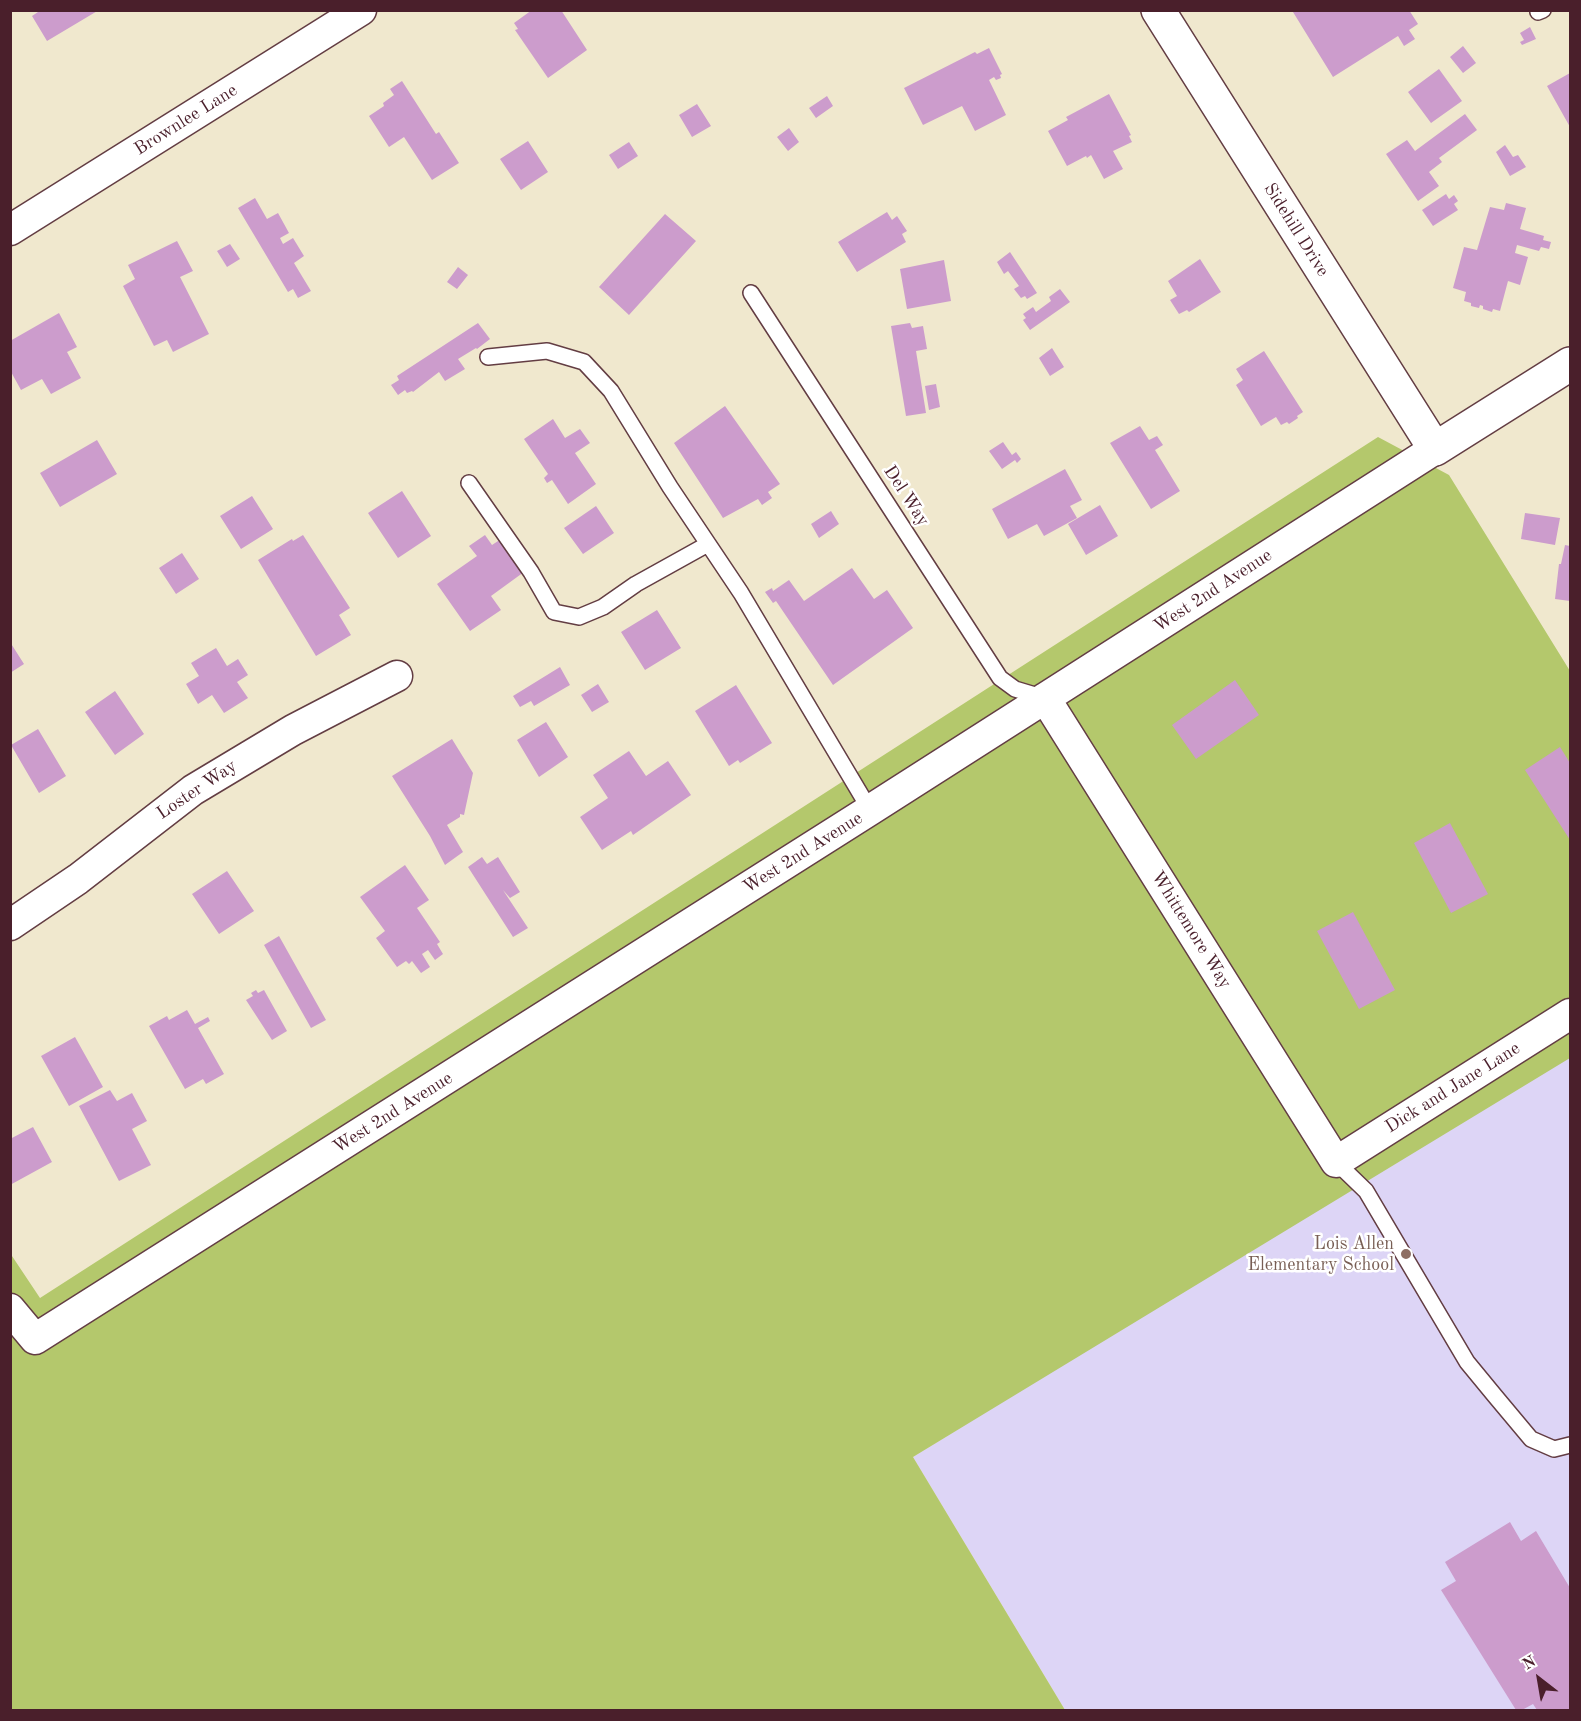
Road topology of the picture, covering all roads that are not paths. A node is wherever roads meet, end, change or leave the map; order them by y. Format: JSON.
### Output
{"nodes":[{"id":1,"x":361,"y":10,"type":"edge"},
{"id":2,"x":1158,"y":10,"type":"edge"},
{"id":3,"x":10,"y":230,"type":"edge"},
{"id":4,"x":752,"y":294,"type":"dead end"},
{"id":5,"x":488,"y":357,"type":"dead end"},
{"id":6,"x":1570,"y":364,"type":"edge"},
{"id":7,"x":1435,"y":449,"type":"junction"},
{"id":8,"x":469,"y":483,"type":"dead end"},
{"id":9,"x":708,"y":544,"type":"junction"},
{"id":10,"x":397,"y":675,"type":"dead end"},
{"id":11,"x":1045,"y":698,"type":"junction"},
{"id":12,"x":870,"y":810,"type":"junction"},
{"id":13,"x":10,"y":925,"type":"edge"},
{"id":14,"x":1570,"y":1014,"type":"edge"},
{"id":15,"x":1336,"y":1162,"type":"junction"},
{"id":16,"x":10,"y":1309,"type":"edge"},
{"id":17,"x":1570,"y":1445,"type":"edge"}],
"edges":[{"from":1,"to":3,"type":"street","name":"Brownlee Lane"},
{"from":2,"to":7,"type":"street","name":"Sidehill Drive"},
{"from":4,"to":11,"type":"lane","name":"Del Way"},
{"from":5,"to":9,"type":"lane"},
{"from":6,"to":7,"type":"street","name":"West 2nd Avenue"},
{"from":7,"to":11,"type":"street","name":"West 2nd Avenue"},
{"from":8,"to":9,"type":"lane"},
{"from":9,"to":12,"type":"lane"},
{"from":10,"to":13,"type":"street","name":"Loster Way"},
{"from":11,"to":12,"type":"street","name":"West 2nd Avenue"},
{"from":11,"to":15,"type":"street","name":"Whittemore Way"},
{"from":12,"to":16,"type":"street","name":"West 2nd Avenue"},
{"from":14,"to":15,"type":"street","name":"Dick and Jane Lane"},
{"from":15,"to":17,"type":"lane"}]}
